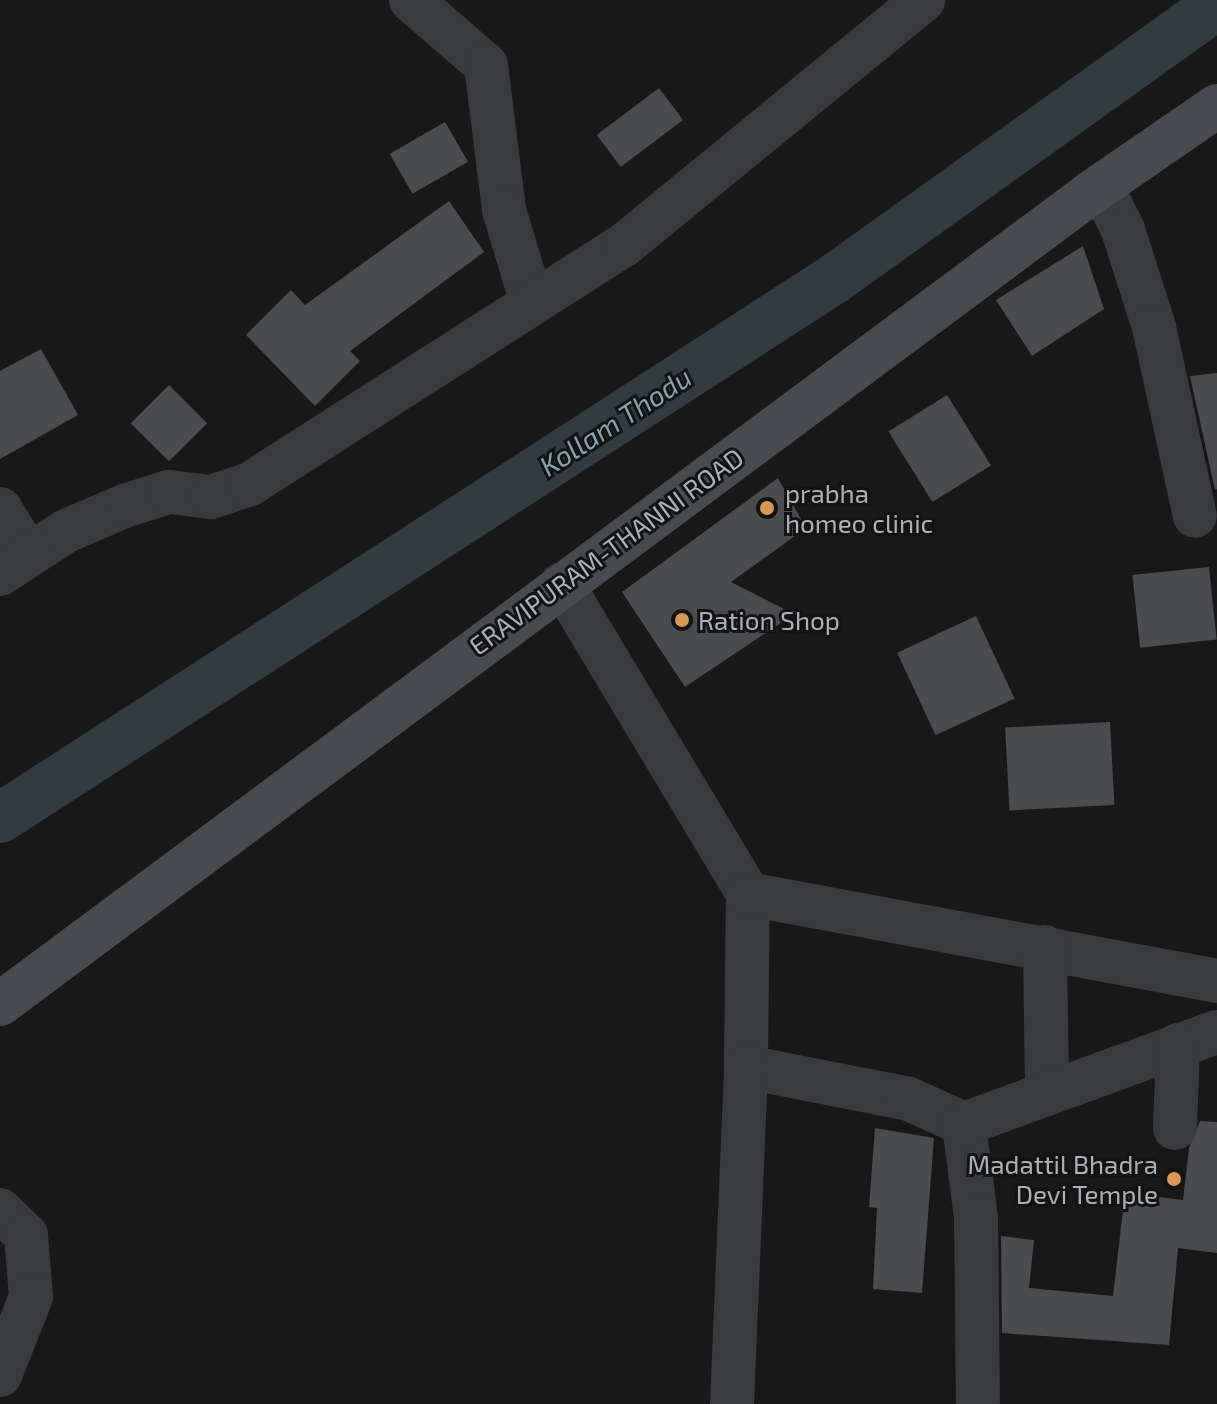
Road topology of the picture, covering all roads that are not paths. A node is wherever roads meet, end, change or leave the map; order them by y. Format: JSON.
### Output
{"nodes":[{"id":1,"x":411,"y":0,"type":"edge"},
{"id":2,"x":923,"y":0,"type":"edge"},
{"id":3,"x":1217,"y":106,"type":"edge"},
{"id":4,"x":1092,"y":192,"type":"junction"},
{"id":5,"x":532,"y":303,"type":"junction"},
{"id":6,"x":0,"y":509,"type":"edge"},
{"id":7,"x":1195,"y":516,"type":"dead end"},
{"id":8,"x":14,"y":564,"type":"edge"},
{"id":9,"x":562,"y":584,"type":"junction"},
{"id":10,"x":748,"y":894,"type":"junction"},
{"id":11,"x":1045,"y":947,"type":"junction"},
{"id":12,"x":1217,"y":981,"type":"edge"},
{"id":13,"x":0,"y":1004,"type":"edge"},
{"id":14,"x":1198,"y":1038,"type":"edge"},
{"id":15,"x":746,"y":1067,"type":"junction"},
{"id":16,"x":1047,"y":1093,"type":"junction"},
{"id":17,"x":964,"y":1124,"type":"junction"},
{"id":18,"x":1175,"y":1128,"type":"dead end"},
{"id":19,"x":0,"y":1210,"type":"edge"},
{"id":20,"x":0,"y":1375,"type":"edge"},
{"id":21,"x":732,"y":1404,"type":"edge"},
{"id":22,"x":978,"y":1404,"type":"edge"}],
"edges":[{"from":1,"to":5,"type":"street"},
{"from":2,"to":5,"type":"street"},
{"from":3,"to":4,"type":"main road","name":"ERAVIPURAM-THANNI ROAD"},
{"from":4,"to":7,"type":"street"},
{"from":4,"to":9,"type":"main road","name":"ERAVIPURAM-THANNI ROAD"},
{"from":5,"to":8,"type":"street"},
{"from":6,"to":8,"type":"street"},
{"from":9,"to":10,"type":"street"},
{"from":9,"to":13,"type":"main road","name":"ERAVIPURAM-THANNI ROAD"},
{"from":10,"to":11,"type":"street"},
{"from":10,"to":15,"type":"street"},
{"from":11,"to":12,"type":"street"},
{"from":11,"to":16,"type":"street"},
{"from":14,"to":16,"type":"street"},
{"from":14,"to":18,"type":"street"},
{"from":15,"to":17,"type":"street"},
{"from":15,"to":21,"type":"street"},
{"from":16,"to":17,"type":"street"},
{"from":17,"to":22,"type":"street"},
{"from":19,"to":20,"type":"street"}]}
